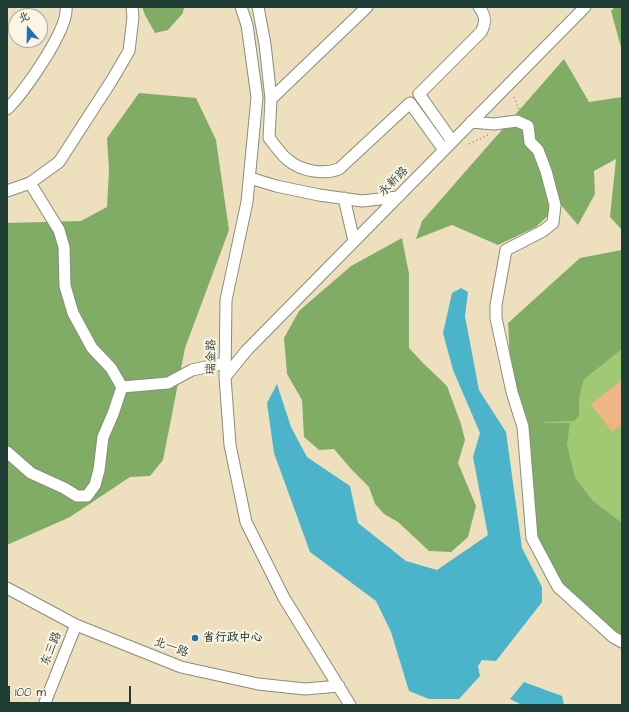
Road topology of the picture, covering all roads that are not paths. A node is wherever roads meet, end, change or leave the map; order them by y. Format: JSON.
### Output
{"nodes":[{"id":1,"x":66,"y":7,"type":"edge"},
{"id":2,"x":132,"y":7,"type":"edge"},
{"id":3,"x":241,"y":7,"type":"edge"},
{"id":4,"x":258,"y":7,"type":"edge"},
{"id":5,"x":367,"y":7,"type":"edge"},
{"id":6,"x":479,"y":7,"type":"edge"},
{"id":7,"x":585,"y":7,"type":"edge"},
{"id":8,"x":419,"y":94,"type":"junction"},
{"id":9,"x":271,"y":99,"type":"junction"},
{"id":10,"x":410,"y":103,"type":"junction"},
{"id":11,"x":7,"y":109,"type":"edge"},
{"id":12,"x":471,"y":122,"type":"junction"},
{"id":13,"x":452,"y":141,"type":"junction"},
{"id":14,"x":444,"y":150,"type":"junction"},
{"id":15,"x":250,"y":178,"type":"junction"},
{"id":16,"x":30,"y":183,"type":"junction"},
{"id":17,"x":7,"y":191,"type":"edge"},
{"id":18,"x":398,"y":197,"type":"junction"},
{"id":19,"x":344,"y":198,"type":"junction"},
{"id":20,"x":354,"y":241,"type":"junction"},
{"id":21,"x":225,"y":363,"type":"junction"},
{"id":22,"x":225,"y":378,"type":"junction"},
{"id":23,"x":122,"y":387,"type":"junction"},
{"id":24,"x":7,"y":452,"type":"edge"},
{"id":25,"x":7,"y":588,"type":"edge"},
{"id":26,"x":76,"y":625,"type":"junction"},
{"id":27,"x":622,"y":642,"type":"edge"},
{"id":28,"x":339,"y":686,"type":"junction"},
{"id":29,"x":44,"y":705,"type":"edge"},
{"id":30,"x":350,"y":705,"type":"edge"}],
"edges":[{"from":1,"to":11,"type":"street"},
{"from":2,"to":16,"type":"street"},
{"from":3,"to":15,"type":"street","name":"瑞金路"},
{"from":4,"to":9,"type":"street"},
{"from":5,"to":9,"type":"street"},
{"from":6,"to":8,"type":"street"},
{"from":7,"to":12,"type":"street","name":"永新路"},
{"from":8,"to":10,"type":"street"},
{"from":8,"to":13,"type":"street"},
{"from":9,"to":10,"type":"street"},
{"from":10,"to":14,"type":"street"},
{"from":12,"to":13,"type":"street","name":"永新路"},
{"from":12,"to":27,"type":"street"},
{"from":13,"to":14,"type":"street","name":"永新路"},
{"from":14,"to":18,"type":"street","name":"永新路"},
{"from":15,"to":19,"type":"street"},
{"from":15,"to":21,"type":"street","name":"瑞金路"},
{"from":16,"to":17,"type":"street"},
{"from":16,"to":23,"type":"street"},
{"from":18,"to":19,"type":"street"},
{"from":18,"to":20,"type":"street","name":"永新路"},
{"from":19,"to":20,"type":"street"},
{"from":20,"to":22,"type":"street","name":"永新路"},
{"from":21,"to":22,"type":"street","name":"瑞金路"},
{"from":21,"to":23,"type":"street"},
{"from":22,"to":28,"type":"street","name":"瑞金路"},
{"from":23,"to":24,"type":"street"},
{"from":25,"to":26,"type":"street","name":"北一路"},
{"from":26,"to":28,"type":"street","name":"北一路"},
{"from":26,"to":29,"type":"street","name":"东三路"},
{"from":28,"to":30,"type":"street","name":"瑞金路"}]}
